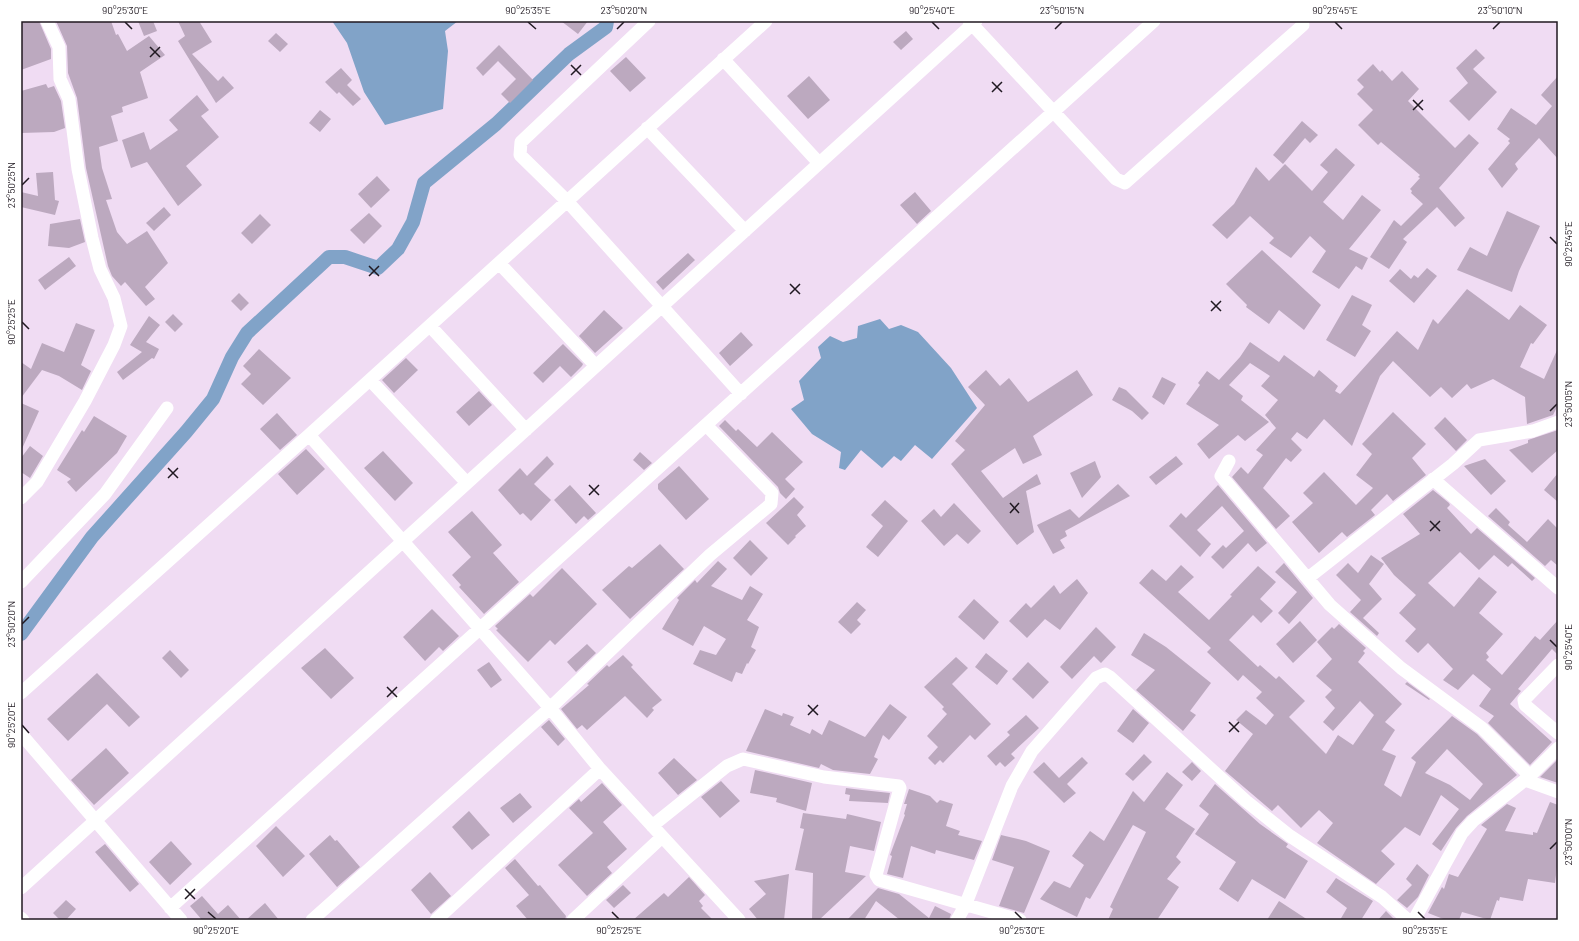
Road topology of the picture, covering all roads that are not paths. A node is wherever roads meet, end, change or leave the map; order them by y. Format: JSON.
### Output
{"nodes":[{"id":1,"x":46,"y":21,"type":"edge"},
{"id":2,"x":649,"y":21,"type":"edge"},
{"id":3,"x":766,"y":21,"type":"edge"},
{"id":4,"x":1154,"y":21,"type":"edge"},
{"id":5,"x":972,"y":22,"type":"edge"},
{"id":6,"x":1303,"y":25,"type":"dead end"},
{"id":7,"x":723,"y":60,"type":"junction"},
{"id":8,"x":1053,"y":112,"type":"junction"},
{"id":9,"x":647,"y":128,"type":"junction"},
{"id":10,"x":819,"y":163,"type":"junction"},
{"id":11,"x":567,"y":201,"type":"junction"},
{"id":12,"x":745,"y":231,"type":"junction"},
{"id":13,"x":499,"y":263,"type":"junction"},
{"id":14,"x":662,"y":306,"type":"junction"},
{"id":15,"x":430,"y":326,"type":"junction"},
{"id":16,"x":596,"y":366,"type":"junction"},
{"id":17,"x":370,"y":380,"type":"junction"},
{"id":18,"x":740,"y":394,"type":"junction"},
{"id":19,"x":167,"y":408,"type":"dead end"},
{"id":20,"x":1558,"y":422,"type":"edge"},
{"id":21,"x":706,"y":425,"type":"junction"},
{"id":22,"x":526,"y":430,"type":"junction"},
{"id":23,"x":309,"y":435,"type":"junction"},
{"id":24,"x":1229,"y":461,"type":"dead end"},
{"id":25,"x":1433,"y":479,"type":"junction"},
{"id":26,"x":467,"y":483,"type":"junction"},
{"id":27,"x":21,"y":498,"type":"edge"},
{"id":28,"x":402,"y":542,"type":"junction"},
{"id":29,"x":1308,"y":578,"type":"junction"},
{"id":30,"x":21,"y":582,"type":"edge"},
{"id":31,"x":1558,"y":588,"type":"edge"},
{"id":32,"x":479,"y":630,"type":"junction"},
{"id":33,"x":1558,"y":666,"type":"edge"},
{"id":34,"x":21,"y":692,"type":"edge"},
{"id":35,"x":550,"y":708,"type":"junction"},
{"id":36,"x":21,"y":734,"type":"edge"},
{"id":37,"x":1558,"y":734,"type":"edge"},
{"id":38,"x":1558,"y":748,"type":"edge"},
{"id":39,"x":600,"y":769,"type":"junction"},
{"id":40,"x":1527,"y":778,"type":"junction"},
{"id":41,"x":1558,"y":792,"type":"edge"},
{"id":42,"x":96,"y":820,"type":"junction"},
{"id":43,"x":652,"y":826,"type":"junction"},
{"id":44,"x":662,"y":837,"type":"junction"},
{"id":45,"x":21,"y":888,"type":"edge"},
{"id":46,"x":965,"y":906,"type":"junction"},
{"id":47,"x":170,"y":908,"type":"junction"},
{"id":48,"x":181,"y":920,"type":"edge"},
{"id":49,"x":312,"y":920,"type":"edge"},
{"id":50,"x":436,"y":920,"type":"edge"},
{"id":51,"x":572,"y":920,"type":"edge"},
{"id":52,"x":739,"y":920,"type":"edge"},
{"id":53,"x":957,"y":920,"type":"edge"},
{"id":54,"x":1020,"y":920,"type":"edge"},
{"id":55,"x":1408,"y":920,"type":"edge"},
{"id":56,"x":1414,"y":920,"type":"edge"}],
"edges":[{"from":1,"to":27,"type":"street"},
{"from":2,"to":11,"type":"street"},
{"from":3,"to":7,"type":"street"},
{"from":4,"to":8,"type":"street"},
{"from":5,"to":8,"type":"street"},
{"from":5,"to":10,"type":"street"},
{"from":6,"to":8,"type":"street"},
{"from":7,"to":9,"type":"street"},
{"from":7,"to":10,"type":"street"},
{"from":8,"to":18,"type":"street"},
{"from":9,"to":11,"type":"street"},
{"from":9,"to":12,"type":"street"},
{"from":10,"to":12,"type":"street"},
{"from":11,"to":13,"type":"street"},
{"from":11,"to":14,"type":"street"},
{"from":12,"to":14,"type":"street"},
{"from":13,"to":15,"type":"street"},
{"from":13,"to":16,"type":"street"},
{"from":14,"to":16,"type":"street"},
{"from":14,"to":18,"type":"street"},
{"from":15,"to":17,"type":"street"},
{"from":15,"to":22,"type":"street"},
{"from":16,"to":22,"type":"street"},
{"from":17,"to":23,"type":"street"},
{"from":17,"to":26,"type":"street"},
{"from":18,"to":21,"type":"street"},
{"from":19,"to":30,"type":"street"},
{"from":20,"to":25,"type":"street"},
{"from":21,"to":32,"type":"street"},
{"from":21,"to":35,"type":"street"},
{"from":22,"to":26,"type":"street"},
{"from":23,"to":28,"type":"street"},
{"from":23,"to":34,"type":"street"},
{"from":24,"to":29,"type":"street"},
{"from":25,"to":29,"type":"street"},
{"from":25,"to":31,"type":"street"},
{"from":26,"to":28,"type":"street"},
{"from":28,"to":32,"type":"street"},
{"from":28,"to":42,"type":"street"},
{"from":29,"to":40,"type":"street"},
{"from":32,"to":35,"type":"street"},
{"from":32,"to":47,"type":"street"},
{"from":33,"to":37,"type":"street"},
{"from":35,"to":39,"type":"street"},
{"from":35,"to":49,"type":"street"},
{"from":36,"to":42,"type":"street"},
{"from":38,"to":40,"type":"street"},
{"from":39,"to":43,"type":"street"},
{"from":39,"to":50,"type":"street"},
{"from":40,"to":41,"type":"street"},
{"from":40,"to":56,"type":"street"},
{"from":42,"to":45,"type":"street"},
{"from":42,"to":47,"type":"street"},
{"from":43,"to":44,"type":"street"},
{"from":43,"to":46,"type":"street"},
{"from":44,"to":51,"type":"street"},
{"from":44,"to":52,"type":"street"},
{"from":46,"to":53,"type":"street"},
{"from":46,"to":54,"type":"street"},
{"from":46,"to":55,"type":"street"},
{"from":47,"to":48,"type":"street"}]}
